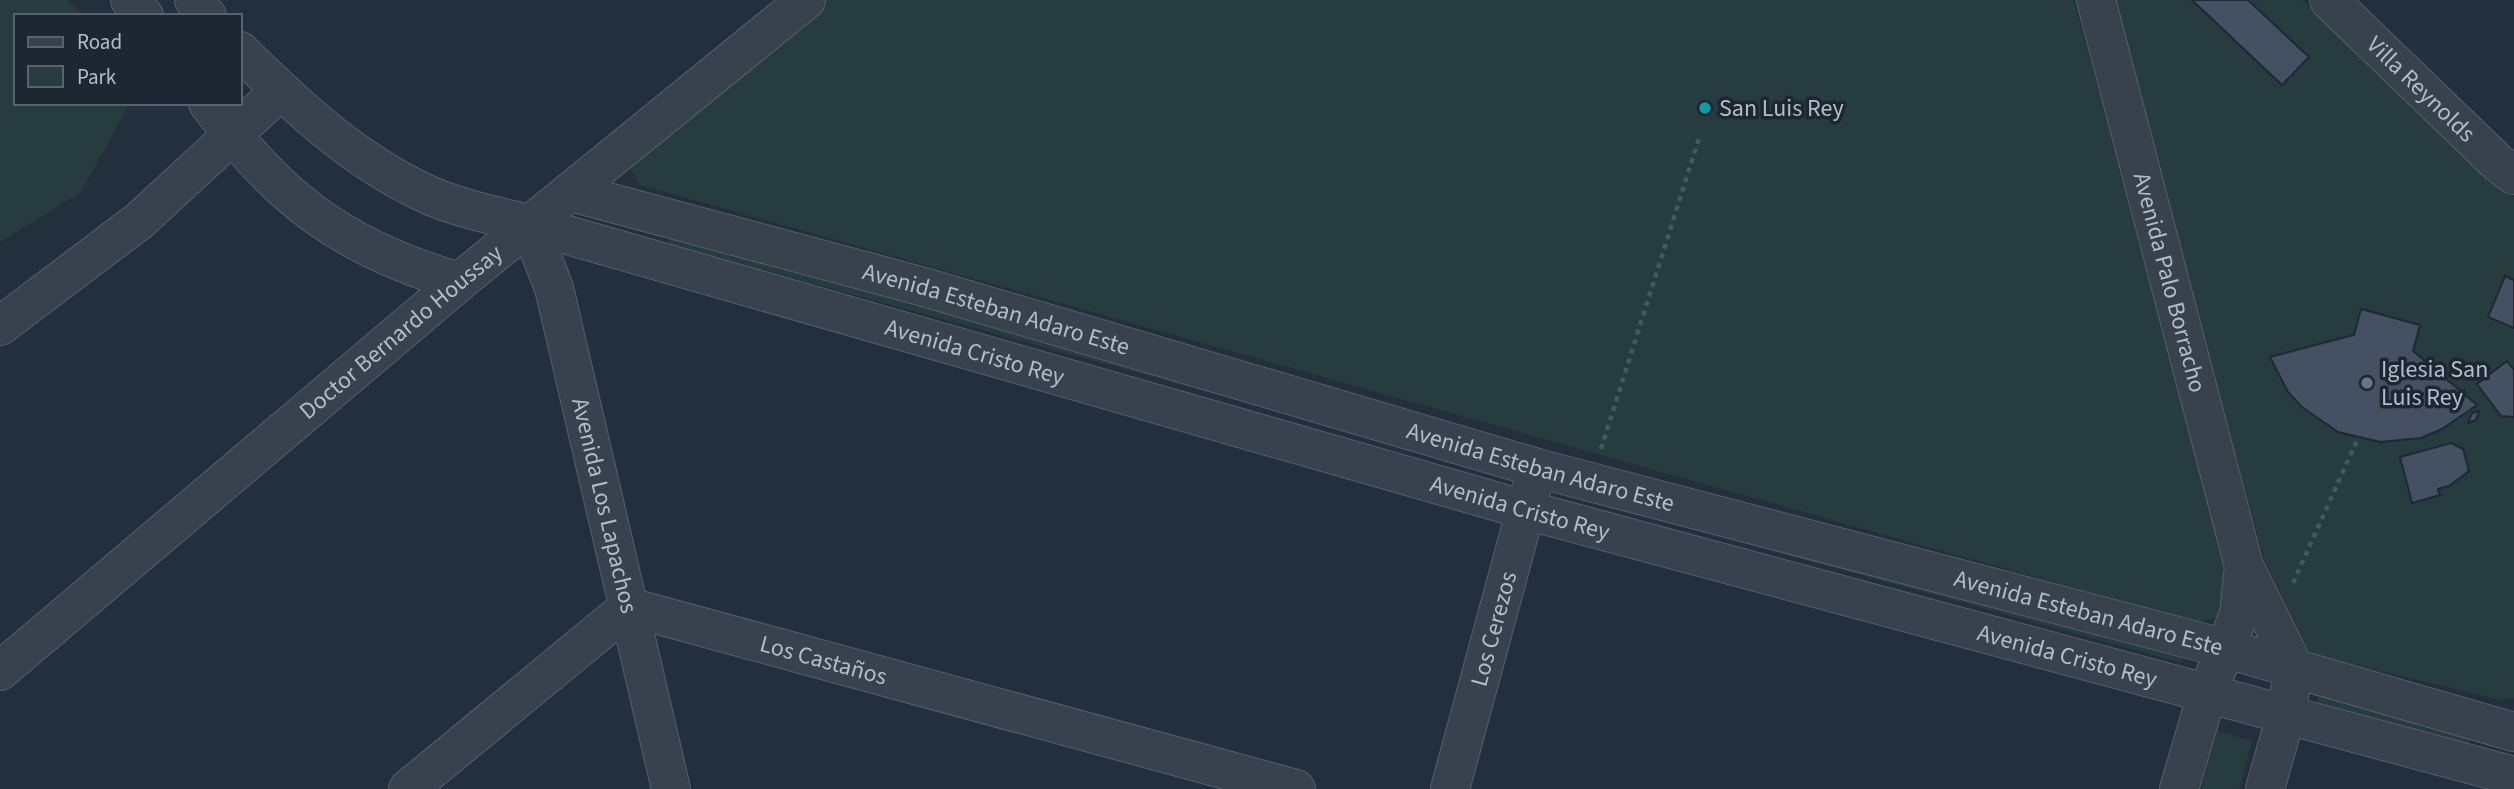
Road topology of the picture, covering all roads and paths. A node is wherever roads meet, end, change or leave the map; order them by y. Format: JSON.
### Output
{"nodes":[{"id":1,"x":130,"y":0,"type":"edge"},
{"id":2,"x":194,"y":0,"type":"edge"},
{"id":3,"x":806,"y":0,"type":"edge"},
{"id":4,"x":2096,"y":0,"type":"edge"},
{"id":5,"x":2329,"y":0,"type":"edge"},
{"id":6,"x":142,"y":14,"type":"edge"},
{"id":7,"x":206,"y":14,"type":"edge"},
{"id":8,"x":242,"y":53,"type":"edge"},
{"id":9,"x":280,"y":91,"type":"junction"},
{"id":10,"x":210,"y":105,"type":"edge"},
{"id":11,"x":232,"y":135,"type":"junction"},
{"id":12,"x":1700,"y":135,"type":"dead end"},
{"id":13,"x":2514,"y":175,"type":"edge"},
{"id":14,"x":571,"y":192,"type":"junction"},
{"id":15,"x":529,"y":224,"type":"junction"},
{"id":16,"x":459,"y":282,"type":"junction"},
{"id":17,"x":0,"y":326,"type":"edge"},
{"id":18,"x":2358,"y":438,"type":"dead end"},
{"id":19,"x":1537,"y":468,"type":"junction"},
{"id":20,"x":1591,"y":483,"type":"junction"},
{"id":21,"x":1526,"y":510,"type":"junction"},
{"id":22,"x":2314,"y":537,"type":"dead end"},
{"id":23,"x":2244,"y":566,"type":"junction"},
{"id":24,"x":629,"y":607,"type":"junction"},
{"id":25,"x":2227,"y":649,"type":"junction"},
{"id":26,"x":2294,"y":667,"type":"junction"},
{"id":27,"x":0,"y":671,"type":"edge"},
{"id":28,"x":2207,"y":694,"type":"junction"},
{"id":29,"x":2286,"y":715,"type":"junction"},
{"id":30,"x":2514,"y":732,"type":"edge"},
{"id":31,"x":2514,"y":775,"type":"edge"},
{"id":32,"x":408,"y":789,"type":"edge"},
{"id":33,"x":671,"y":789,"type":"edge"},
{"id":34,"x":1296,"y":789,"type":"edge"},
{"id":35,"x":1450,"y":789,"type":"edge"},
{"id":36,"x":2179,"y":789,"type":"edge"},
{"id":37,"x":2265,"y":789,"type":"edge"}],
"edges":[{"from":1,"to":6,"type":"street"},
{"from":2,"to":7,"type":"street"},
{"from":3,"to":14,"type":"street","name":"Doctor Bernardo Houssay"},
{"from":4,"to":23,"type":"street","name":"Avenida Palo Borracho"},
{"from":5,"to":13,"type":"street","name":"Villa Reynolds"},
{"from":8,"to":9,"type":"street","name":"Avenida Cristo Rey"},
{"from":9,"to":11,"type":"street"},
{"from":9,"to":15,"type":"street","name":"Avenida Cristo Rey"},
{"from":10,"to":11,"type":"street"},
{"from":11,"to":16,"type":"street"},
{"from":11,"to":17,"type":"street"},
{"from":12,"to":20,"type":"path"},
{"from":14,"to":15,"type":"street","name":"Doctor Bernardo Houssay"},
{"from":14,"to":19,"type":"street","name":"Avenida Esteban Adaro Este"},
{"from":15,"to":16,"type":"street","name":"Doctor Bernardo Houssay"},
{"from":15,"to":21,"type":"street","name":"Avenida Cristo Rey"},
{"from":15,"to":24,"type":"street","name":"Avenida Los Lapachos"},
{"from":16,"to":27,"type":"street","name":"Doctor Bernardo Houssay"},
{"from":18,"to":22,"type":"path"},
{"from":19,"to":20,"type":"street","name":"Avenida Esteban Adaro Este"},
{"from":19,"to":21,"type":"street","name":"Los Cerezos"},
{"from":20,"to":25,"type":"street","name":"Avenida Esteban Adaro Este"},
{"from":21,"to":28,"type":"street","name":"Avenida Cristo Rey"},
{"from":21,"to":35,"type":"street","name":"Los Cerezos"},
{"from":23,"to":25,"type":"street","name":"Avenida Palo Borracho"},
{"from":23,"to":26,"type":"street","name":"Avenida Palo Borracho"},
{"from":24,"to":32,"type":"street"},
{"from":24,"to":33,"type":"street","name":"Avenida Los Lapachos"},
{"from":24,"to":34,"type":"street","name":"Los Castaños"},
{"from":25,"to":26,"type":"street","name":"Avenida Esteban Adaro Este"},
{"from":25,"to":28,"type":"street","name":"Avenida Palo Borracho"},
{"from":26,"to":29,"type":"street"},
{"from":26,"to":30,"type":"street","name":"Avenida Esteban Adaro Este"},
{"from":28,"to":29,"type":"street","name":"Avenida Cristo Rey"},
{"from":28,"to":36,"type":"street","name":"Avenida Palo Borracho"},
{"from":29,"to":31,"type":"street","name":"Avenida Cristo Rey"},
{"from":29,"to":37,"type":"street"}]}
